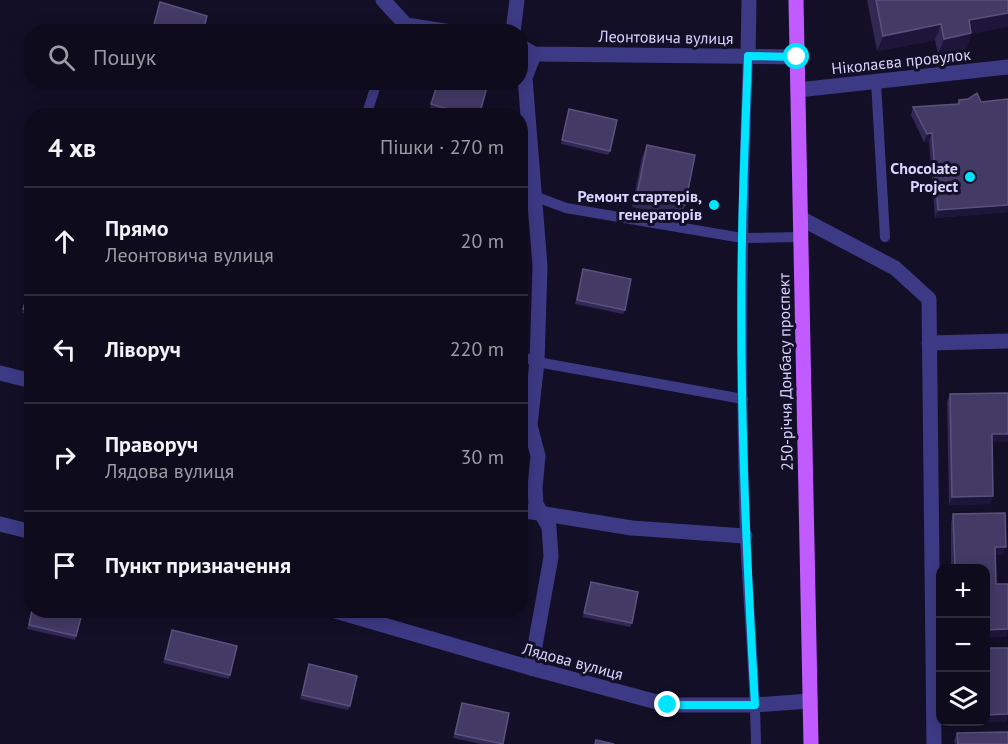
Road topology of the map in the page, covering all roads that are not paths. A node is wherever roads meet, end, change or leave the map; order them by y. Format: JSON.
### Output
{"nodes":[{"id":1,"x":383,"y":0,"type":"edge"},
{"id":2,"x":517,"y":0,"type":"edge"},
{"id":3,"x":749,"y":0,"type":"edge"},
{"id":4,"x":796,"y":0,"type":"edge"},
{"id":5,"x":401,"y":24,"type":"edge"},
{"id":6,"x":514,"y":24,"type":"edge"},
{"id":7,"x":528,"y":51,"type":"edge"},
{"id":8,"x":534,"y":54,"type":"junction"},
{"id":9,"x":748,"y":56,"type":"junction"},
{"id":10,"x":797,"y":57,"type":"junction"},
{"id":11,"x":1008,"y":67,"type":"edge"},
{"id":12,"x":528,"y":70,"type":"edge"},
{"id":13,"x":876,"y":82,"type":"junction"},
{"id":14,"x":374,"y":90,"type":"edge"},
{"id":15,"x":525,"y":90,"type":"edge"},
{"id":16,"x":798,"y":90,"type":"junction"},
{"id":17,"x":369,"y":108,"type":"edge"},
{"id":18,"x":526,"y":108,"type":"edge"},
{"id":19,"x":528,"y":194,"type":"edge"},
{"id":20,"x":528,"y":200,"type":"edge"},
{"id":21,"x":802,"y":219,"type":"junction"},
{"id":22,"x":801,"y":237,"type":"junction"},
{"id":23,"x":885,"y":237,"type":"dead end"},
{"id":24,"x":742,"y":238,"type":"junction"},
{"id":25,"x":1008,"y":341,"type":"edge"},
{"id":26,"x":929,"y":343,"type":"junction"},
{"id":27,"x":528,"y":359,"type":"edge"},
{"id":28,"x":537,"y":362,"type":"junction"},
{"id":29,"x":0,"y":373,"type":"edge"},
{"id":30,"x":24,"y":379,"type":"edge"},
{"id":31,"x":743,"y":399,"type":"junction"},
{"id":32,"x":528,"y":511,"type":"edge"},
{"id":33,"x":542,"y":514,"type":"junction"},
{"id":34,"x":0,"y":524,"type":"edge"},
{"id":35,"x":24,"y":530,"type":"edge"},
{"id":36,"x":746,"y":536,"type":"junction"},
{"id":37,"x":359,"y":618,"type":"edge"},
{"id":38,"x":531,"y":668,"type":"junction"},
{"id":39,"x":810,"y":701,"type":"junction"},
{"id":40,"x":755,"y":705,"type":"junction"},
{"id":41,"x":756,"y":744,"type":"edge"},
{"id":42,"x":811,"y":744,"type":"edge"},
{"id":43,"x":934,"y":744,"type":"edge"}],
"edges":[{"from":1,"to":5,"type":"street"},
{"from":2,"to":6,"type":"street"},
{"from":3,"to":9,"type":"street"},
{"from":4,"to":10,"type":"main road","name":"250-річчя Донбасу проспект"},
{"from":7,"to":8,"type":"street","name":"Леонтовича вулиця"},
{"from":8,"to":9,"type":"street","name":"Леонтовича вулиця"},
{"from":8,"to":12,"type":"street"},
{"from":9,"to":10,"type":"street","name":"Леонтовича вулиця"},
{"from":9,"to":24,"type":"lane"},
{"from":10,"to":16,"type":"main road","name":"250-річчя Донбасу проспект"},
{"from":11,"to":13,"type":"street","name":"Ніколаєва провулок"},
{"from":13,"to":16,"type":"street","name":"Ніколаєва провулок"},
{"from":13,"to":23,"type":"lane"},
{"from":14,"to":17,"type":"lane"},
{"from":15,"to":18,"type":"street"},
{"from":16,"to":21,"type":"main road","name":"250-річчя Донбасу проспект"},
{"from":19,"to":24,"type":"lane"},
{"from":20,"to":28,"type":"street"},
{"from":21,"to":22,"type":"main road","name":"250-річчя Донбасу проспект"},
{"from":21,"to":26,"type":"street"},
{"from":22,"to":24,"type":"lane"},
{"from":22,"to":39,"type":"main road","name":"250-річчя Донбасу проспект"},
{"from":24,"to":31,"type":"lane"},
{"from":25,"to":26,"type":"street"},
{"from":26,"to":43,"type":"street"},
{"from":27,"to":28,"type":"lane"},
{"from":28,"to":31,"type":"lane"},
{"from":28,"to":33,"type":"street"},
{"from":29,"to":30,"type":"street"},
{"from":31,"to":36,"type":"lane"},
{"from":32,"to":33,"type":"street"},
{"from":33,"to":36,"type":"street"},
{"from":33,"to":38,"type":"street"},
{"from":34,"to":35,"type":"street"},
{"from":36,"to":40,"type":"lane"},
{"from":37,"to":38,"type":"street","name":"Лядова вулиця"},
{"from":38,"to":40,"type":"street","name":"Лядова вулиця"},
{"from":39,"to":40,"type":"street","name":"Лядова вулиця"},
{"from":39,"to":42,"type":"main road","name":"250-річчя Донбасу проспект"},
{"from":40,"to":41,"type":"lane"}]}
